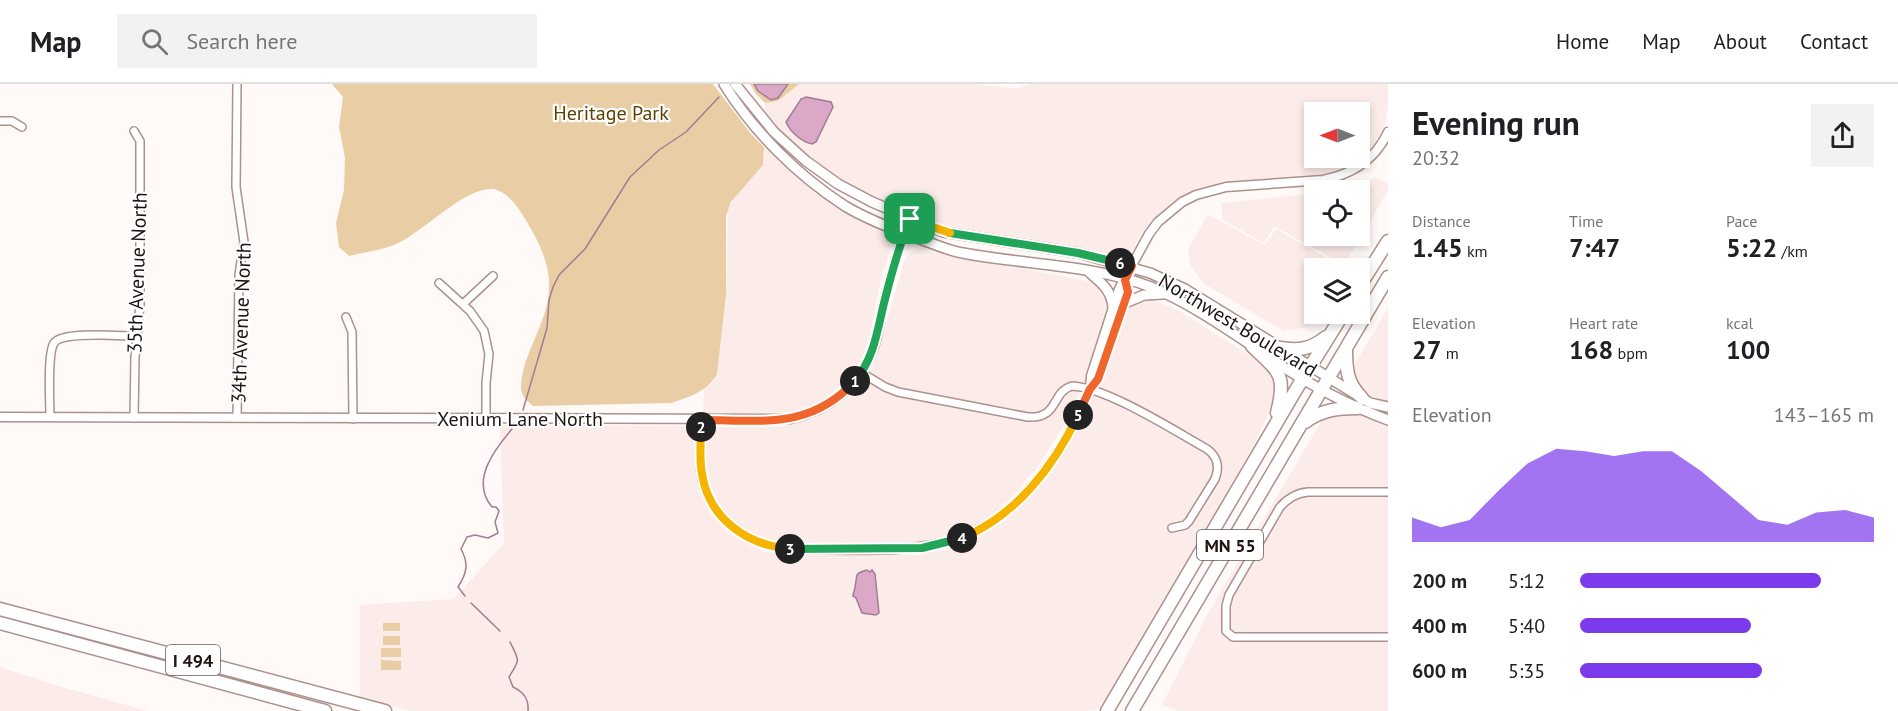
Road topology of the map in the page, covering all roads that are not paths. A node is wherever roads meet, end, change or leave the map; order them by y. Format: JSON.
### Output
{"nodes":[{"id":1,"x":237,"y":84,"type":"edge"},
{"id":2,"x":724,"y":84,"type":"edge"},
{"id":3,"x":735,"y":84,"type":"edge"},
{"id":4,"x":0,"y":121,"type":"edge"},
{"id":5,"x":22,"y":127,"type":"dead end"},
{"id":6,"x":134,"y":131,"type":"dead end"},
{"id":7,"x":1388,"y":132,"type":"edge"},
{"id":8,"x":910,"y":219,"type":"junction"},
{"id":9,"x":904,"y":233,"type":"junction"},
{"id":10,"x":1388,"y":241,"type":"edge"},
{"id":11,"x":1132,"y":266,"type":"junction"},
{"id":12,"x":1370,"y":270,"type":"edge"},
{"id":13,"x":1088,"y":271,"type":"junction"},
{"id":14,"x":493,"y":276,"type":"dead end"},
{"id":15,"x":1388,"y":277,"type":"edge"},
{"id":16,"x":1125,"y":280,"type":"junction"},
{"id":17,"x":439,"y":283,"type":"dead end"},
{"id":18,"x":1165,"y":294,"type":"junction"},
{"id":19,"x":1125,"y":303,"type":"junction"},
{"id":20,"x":463,"y":304,"type":"junction"},
{"id":21,"x":1113,"y":308,"type":"junction"},
{"id":22,"x":346,"y":317,"type":"dead end"},
{"id":23,"x":1337,"y":324,"type":"edge"},
{"id":24,"x":1330,"y":335,"type":"junction"},
{"id":25,"x":136,"y":336,"type":"junction"},
{"id":26,"x":1252,"y":346,"type":"junction"},
{"id":27,"x":1280,"y":348,"type":"junction"},
{"id":28,"x":1346,"y":348,"type":"junction"},
{"id":29,"x":1310,"y":367,"type":"junction"},
{"id":30,"x":862,"y":373,"type":"junction"},
{"id":31,"x":1329,"y":379,"type":"junction"},
{"id":32,"x":1302,"y":380,"type":"junction"},
{"id":33,"x":1090,"y":389,"type":"junction"},
{"id":34,"x":1323,"y":391,"type":"junction"},
{"id":35,"x":1360,"y":403,"type":"junction"},
{"id":36,"x":1388,"y":407,"type":"edge"},
{"id":37,"x":0,"y":417,"type":"edge"},
{"id":38,"x":50,"y":417,"type":"junction"},
{"id":39,"x":134,"y":418,"type":"junction"},
{"id":40,"x":237,"y":418,"type":"junction"},
{"id":41,"x":353,"y":418,"type":"junction"},
{"id":42,"x":486,"y":419,"type":"junction"},
{"id":43,"x":701,"y":420,"type":"junction"},
{"id":44,"x":1388,"y":420,"type":"edge"},
{"id":45,"x":1301,"y":424,"type":"junction"},
{"id":46,"x":1272,"y":430,"type":"junction"},
{"id":47,"x":1388,"y":492,"type":"edge"},
{"id":48,"x":1172,"y":528,"type":"dead end"},
{"id":49,"x":0,"y":609,"type":"edge"},
{"id":50,"x":0,"y":623,"type":"edge"},
{"id":51,"x":1388,"y":637,"type":"edge"},
{"id":52,"x":325,"y":711,"type":"edge"},
{"id":53,"x":385,"y":711,"type":"edge"},
{"id":54,"x":1107,"y":711,"type":"edge"},
{"id":55,"x":1132,"y":711,"type":"edge"}],
"edges":[{"from":1,"to":40,"type":"street","name":"34th Avenue North"},
{"from":2,"to":9,"type":"main road","name":"Northwest Boulevard"},
{"from":3,"to":8,"type":"main road","name":"Northwest Boulevard"},
{"from":4,"to":5,"type":"street"},
{"from":6,"to":25,"type":"street","name":"35th Avenue North"},
{"from":7,"to":11,"type":"street"},
{"from":8,"to":9,"type":"street","name":"Xenium Lane North"},
{"from":8,"to":11,"type":"main road","name":"Northwest Boulevard"},
{"from":9,"to":13,"type":"main road","name":"Northwest Boulevard"},
{"from":9,"to":30,"type":"street","name":"Xenium Lane North"},
{"from":10,"to":12,"type":"highway"},
{"from":11,"to":16,"type":"street"},
{"from":11,"to":27,"type":"main road","name":"Northwest Boulevard"},
{"from":13,"to":16,"type":"main road","name":"Northwest Boulevard"},
{"from":13,"to":21,"type":"main road"},
{"from":14,"to":20,"type":"street"},
{"from":15,"to":28,"type":"highway","number":"MN 55"},
{"from":16,"to":18,"type":"main road","name":"Northwest Boulevard"},
{"from":16,"to":19,"type":"street"},
{"from":16,"to":21,"type":"street"},
{"from":17,"to":20,"type":"street"},
{"from":18,"to":19,"type":"main road"},
{"from":18,"to":26,"type":"main road","name":"Northwest Boulevard"},
{"from":19,"to":33,"type":"street"},
{"from":20,"to":42,"type":"street"},
{"from":21,"to":33,"type":"street"},
{"from":22,"to":41,"type":"street"},
{"from":23,"to":24,"type":"highway","number":"MN 55"},
{"from":24,"to":27,"type":"highway"},
{"from":24,"to":29,"type":"highway","number":"MN 55"},
{"from":25,"to":38,"type":"street"},
{"from":25,"to":39,"type":"street","name":"35th Avenue North"},
{"from":26,"to":32,"type":"main road","name":"Northwest Boulevard"},
{"from":26,"to":46,"type":"highway"},
{"from":27,"to":29,"type":"main road","name":"Northwest Boulevard"},
{"from":28,"to":31,"type":"highway","number":"MN 55"},
{"from":28,"to":35,"type":"highway"},
{"from":29,"to":31,"type":"main road","name":"Northwest Boulevard"},
{"from":29,"to":32,"type":"highway","number":"MN 55"},
{"from":30,"to":33,"type":"street"},
{"from":30,"to":43,"type":"street","name":"Xenium Lane North"},
{"from":31,"to":34,"type":"highway","number":"MN 55"},
{"from":31,"to":35,"type":"main road","name":"Northwest Boulevard"},
{"from":32,"to":34,"type":"main road","name":"Northwest Boulevard"},
{"from":32,"to":46,"type":"highway","number":"MN 55"},
{"from":33,"to":43,"type":"street"},
{"from":33,"to":48,"type":"street"},
{"from":34,"to":35,"type":"main road","name":"Northwest Boulevard"},
{"from":34,"to":45,"type":"highway","number":"MN 55"},
{"from":35,"to":36,"type":"main road"},
{"from":35,"to":44,"type":"main road"},
{"from":35,"to":45,"type":"highway"},
{"from":37,"to":38,"type":"street","name":"Xenium Lane North"},
{"from":38,"to":39,"type":"street","name":"Xenium Lane North"},
{"from":39,"to":40,"type":"street","name":"Xenium Lane North"},
{"from":40,"to":41,"type":"street","name":"Xenium Lane North"},
{"from":41,"to":42,"type":"street","name":"Xenium Lane North"},
{"from":42,"to":43,"type":"street","name":"Xenium Lane North"},
{"from":45,"to":55,"type":"highway","number":"MN 55"},
{"from":46,"to":54,"type":"highway","number":"MN 55"},
{"from":47,"to":51,"type":"street"},
{"from":49,"to":53,"type":"highway","number":"I 494"},
{"from":50,"to":52,"type":"highway","number":"I 494"}]}
